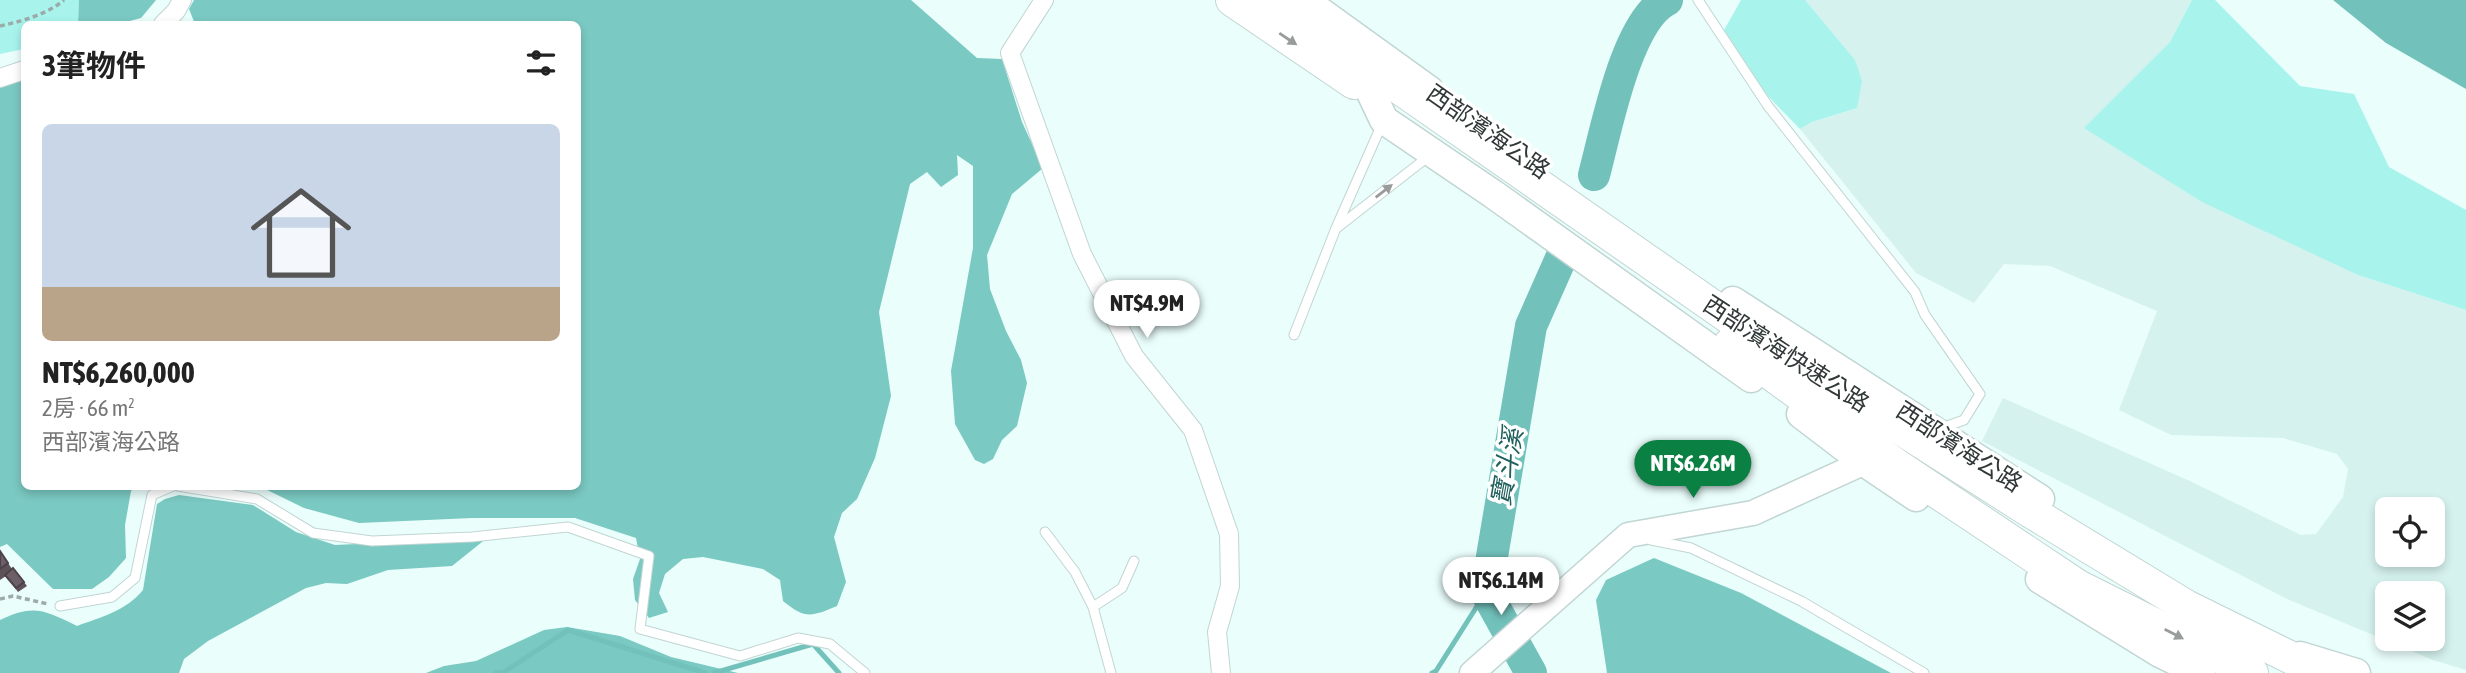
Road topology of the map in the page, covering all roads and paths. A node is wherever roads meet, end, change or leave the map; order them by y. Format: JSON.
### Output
{"nodes":[{"id":1,"x":64,"y":0,"type":"edge"},
{"id":2,"x":182,"y":0,"type":"edge"},
{"id":3,"x":1044,"y":0,"type":"edge"},
{"id":4,"x":1232,"y":0,"type":"edge"},
{"id":5,"x":1273,"y":0,"type":"edge"},
{"id":6,"x":1304,"y":0,"type":"edge"},
{"id":7,"x":1326,"y":0,"type":"edge"},
{"id":8,"x":1698,"y":0,"type":"edge"},
{"id":9,"x":166,"y":21,"type":"edge"},
{"id":10,"x":0,"y":26,"type":"edge"},
{"id":11,"x":21,"y":71,"type":"edge"},
{"id":12,"x":0,"y":78,"type":"edge"},
{"id":13,"x":1384,"y":120,"type":"junction"},
{"id":14,"x":1432,"y":153,"type":"junction"},
{"id":15,"x":1504,"y":174,"type":"junction"},
{"id":16,"x":1336,"y":229,"type":"junction"},
{"id":17,"x":1294,"y":335,"type":"dead end"},
{"id":18,"x":1754,"y":348,"type":"junction"},
{"id":19,"x":1932,"y":432,"type":"junction"},
{"id":20,"x":1866,"y":462,"type":"junction"},
{"id":21,"x":164,"y":490,"type":"edge"},
{"id":22,"x":202,"y":490,"type":"edge"},
{"id":23,"x":1045,"y":532,"type":"dead end"},
{"id":24,"x":1628,"y":535,"type":"junction"},
{"id":25,"x":1135,"y":561,"type":"dead end"},
{"id":26,"x":0,"y":599,"type":"edge"},
{"id":27,"x":60,"y":606,"type":"joint"},
{"id":28,"x":1093,"y":607,"type":"junction"},
{"id":29,"x":865,"y":673,"type":"edge"},
{"id":30,"x":1111,"y":673,"type":"edge"},
{"id":31,"x":1221,"y":673,"type":"edge"},
{"id":32,"x":1472,"y":673,"type":"edge"},
{"id":33,"x":1924,"y":673,"type":"edge"},
{"id":34,"x":2201,"y":673,"type":"edge"},
{"id":35,"x":2252,"y":673,"type":"edge"},
{"id":36,"x":2322,"y":673,"type":"edge"},
{"id":37,"x":2356,"y":673,"type":"edge"}],
"edges":[{"from":1,"to":10,"type":"path"},
{"from":2,"to":9,"type":"street"},
{"from":3,"to":31,"type":"street"},
{"from":4,"to":15,"type":"highway","name":"西部濱海快速公路","one_way":true},
{"from":5,"to":15,"type":"highway","name":"西部濱海快速公路"},
{"from":6,"to":19,"type":"main road","name":"西部濱海公路"},
{"from":7,"to":13,"type":"main road","name":"西部濱海公路"},
{"from":8,"to":19,"type":"lane"},
{"from":11,"to":12,"type":"street"},
{"from":13,"to":14,"type":"main road","name":"西部濱海公路"},
{"from":13,"to":16,"type":"lane"},
{"from":16,"to":14,"type":"lane","one_way":true},
{"from":14,"to":20,"type":"main road","name":"西部濱海公路"},
{"from":15,"to":18,"type":"highway","name":"西部濱海快速公路"},
{"from":16,"to":17,"type":"lane"},
{"from":18,"to":35,"type":"highway","name":"西部濱海快速公路","one_way":true},
{"from":18,"to":36,"type":"highway","name":"西部濱海快速公路"},
{"from":19,"to":37,"type":"main road","name":"西部濱海公路"},
{"from":20,"to":24,"type":"street"},
{"from":20,"to":34,"type":"main road","name":"西部濱海公路"},
{"from":21,"to":27,"type":"lane"},
{"from":22,"to":29,"type":"lane"},
{"from":23,"to":28,"type":"lane"},
{"from":24,"to":32,"type":"street"},
{"from":24,"to":33,"type":"lane"},
{"from":25,"to":28,"type":"lane"},
{"from":26,"to":27,"type":"path"},
{"from":28,"to":30,"type":"lane"}]}
